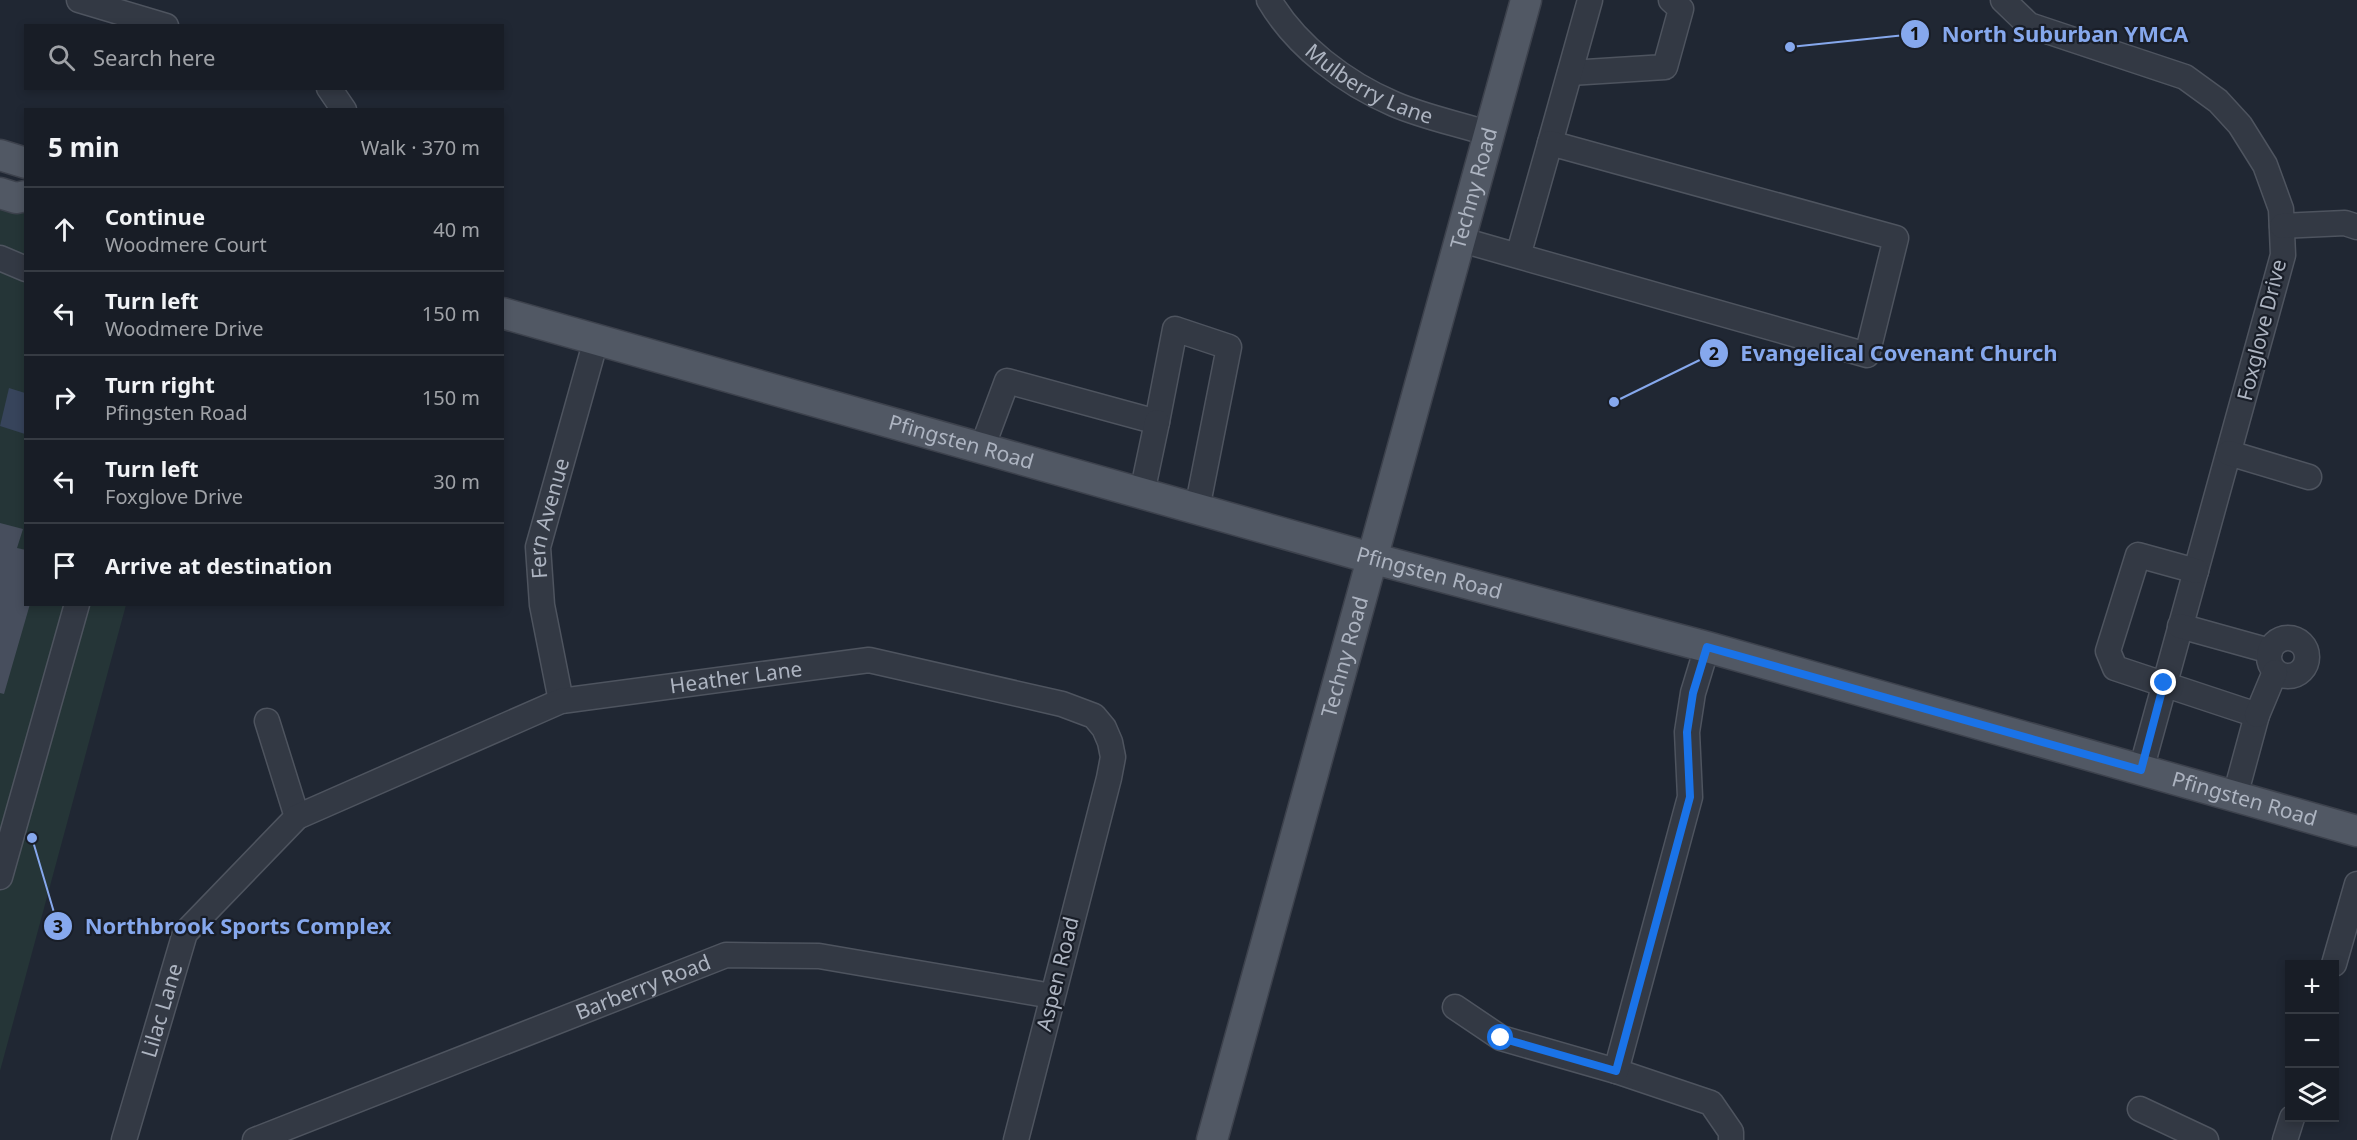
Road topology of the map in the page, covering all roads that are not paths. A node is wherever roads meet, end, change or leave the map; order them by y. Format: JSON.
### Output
{"nodes":[{"id":1,"x":79,"y":0,"type":"edge"},
{"id":2,"x":1269,"y":0,"type":"edge"},
{"id":3,"x":1526,"y":0,"type":"edge"},
{"id":4,"x":1590,"y":0,"type":"edge"},
{"id":5,"x":1671,"y":0,"type":"edge"},
{"id":6,"x":2003,"y":0,"type":"edge"},
{"id":7,"x":159,"y":24,"type":"edge"},
{"id":8,"x":1570,"y":73,"type":"junction"},
{"id":9,"x":330,"y":90,"type":"edge"},
{"id":10,"x":343,"y":108,"type":"edge"},
{"id":11,"x":1490,"y":134,"type":"junction"},
{"id":12,"x":1550,"y":143,"type":"junction"},
{"id":13,"x":0,"y":155,"type":"edge"},
{"id":14,"x":24,"y":162,"type":"edge"},
{"id":15,"x":0,"y":193,"type":"edge"},
{"id":16,"x":24,"y":196,"type":"edge"},
{"id":17,"x":2282,"y":226,"type":"junction"},
{"id":18,"x":2357,"y":227,"type":"edge"},
{"id":19,"x":1462,"y":240,"type":"junction"},
{"id":20,"x":1518,"y":256,"type":"junction"},
{"id":21,"x":0,"y":258,"type":"edge"},
{"id":22,"x":24,"y":268,"type":"edge"},
{"id":23,"x":504,"y":314,"type":"edge"},
{"id":24,"x":596,"y":340,"type":"junction"},
{"id":25,"x":1157,"y":422,"type":"junction"},
{"id":26,"x":982,"y":448,"type":"junction"},
{"id":27,"x":2229,"y":453,"type":"junction"},
{"id":28,"x":2309,"y":477,"type":"dead end"},
{"id":29,"x":1142,"y":493,"type":"junction"},
{"id":30,"x":1197,"y":509,"type":"junction"},
{"id":31,"x":1371,"y":558,"type":"junction"},
{"id":32,"x":2196,"y":571,"type":"junction"},
{"id":33,"x":76,"y":606,"type":"edge"},
{"id":34,"x":2180,"y":626,"type":"junction"},
{"id":35,"x":1707,"y":647,"type":"junction"},
{"id":36,"x":2164,"y":683,"type":"junction"},
{"id":37,"x":561,"y":701,"type":"junction"},
{"id":38,"x":2257,"y":715,"type":"junction"},
{"id":39,"x":267,"y":721,"type":"dead end"},
{"id":40,"x":2141,"y":770,"type":"junction"},
{"id":41,"x":2235,"y":796,"type":"junction"},
{"id":42,"x":1101,"y":807,"type":"joint"},
{"id":43,"x":297,"y":817,"type":"junction"},
{"id":44,"x":2357,"y":831,"type":"edge"},
{"id":45,"x":5,"y":837,"type":"edge"},
{"id":46,"x":0,"y":877,"type":"edge"},
{"id":47,"x":2357,"y":884,"type":"edge"},
{"id":48,"x":2335,"y":960,"type":"edge"},
{"id":49,"x":1052,"y":996,"type":"junction"},
{"id":50,"x":1455,"y":1008,"type":"dead end"},
{"id":51,"x":1616,"y":1071,"type":"junction"},
{"id":52,"x":2140,"y":1109,"type":"dead end"},
{"id":53,"x":2291,"y":1122,"type":"edge"},
{"id":54,"x":124,"y":1140,"type":"edge"},
{"id":55,"x":255,"y":1140,"type":"edge"},
{"id":56,"x":1016,"y":1140,"type":"edge"},
{"id":57,"x":1212,"y":1140,"type":"edge"},
{"id":58,"x":1731,"y":1140,"type":"edge"},
{"id":59,"x":2206,"y":1140,"type":"edge"},
{"id":60,"x":2285,"y":1140,"type":"edge"}],
"edges":[{"from":1,"to":7,"type":"street"},
{"from":2,"to":11,"type":"street","name":"Mulberry Lane"},
{"from":3,"to":11,"type":"main road","name":"Techny Road"},
{"from":4,"to":8,"type":"street"},
{"from":5,"to":8,"type":"street"},
{"from":6,"to":17,"type":"street","name":"Foxglove Drive"},
{"from":8,"to":12,"type":"street"},
{"from":9,"to":10,"type":"street"},
{"from":11,"to":19,"type":"main road","name":"Techny Road"},
{"from":12,"to":20,"type":"street"},
{"from":12,"to":20,"type":"street"},
{"from":13,"to":14,"type":"main road"},
{"from":15,"to":16,"type":"main road"},
{"from":17,"to":18,"type":"street"},
{"from":17,"to":27,"type":"street","name":"Foxglove Drive"},
{"from":19,"to":20,"type":"street"},
{"from":19,"to":31,"type":"main road","name":"Techny Road"},
{"from":21,"to":22,"type":"street"},
{"from":23,"to":24,"type":"main road","name":"Pfingsten Road"},
{"from":24,"to":26,"type":"main road","name":"Pfingsten Road"},
{"from":24,"to":37,"type":"street","name":"Fern Avenue"},
{"from":25,"to":26,"type":"street"},
{"from":25,"to":29,"type":"street"},
{"from":25,"to":30,"type":"street"},
{"from":26,"to":29,"type":"main road","name":"Pfingsten Road"},
{"from":27,"to":28,"type":"street"},
{"from":27,"to":32,"type":"street","name":"Foxglove Drive"},
{"from":29,"to":30,"type":"main road","name":"Pfingsten Road"},
{"from":30,"to":31,"type":"main road","name":"Pfingsten Road"},
{"from":31,"to":35,"type":"main road","name":"Pfingsten Road"},
{"from":31,"to":57,"type":"main road","name":"Techny Road"},
{"from":32,"to":34,"type":"street","name":"Foxglove Drive"},
{"from":32,"to":36,"type":"street"},
{"from":33,"to":45,"type":"street"},
{"from":34,"to":36,"type":"street","name":"Foxglove Drive"},
{"from":34,"to":38,"type":"street"},
{"from":35,"to":40,"type":"main road","name":"Pfingsten Road"},
{"from":35,"to":51,"type":"street"},
{"from":36,"to":38,"type":"street"},
{"from":36,"to":40,"type":"street","name":"Foxglove Drive"},
{"from":37,"to":42,"type":"street","name":"Heather Lane"},
{"from":37,"to":43,"type":"street","name":"Heather Lane"},
{"from":38,"to":41,"type":"street"},
{"from":39,"to":43,"type":"street"},
{"from":40,"to":41,"type":"main road","name":"Pfingsten Road"},
{"from":41,"to":44,"type":"main road","name":"Pfingsten Road"},
{"from":42,"to":49,"type":"street","name":"Aspen Road"},
{"from":43,"to":54,"type":"street","name":"Lilac Lane"},
{"from":45,"to":46,"type":"street"},
{"from":47,"to":48,"type":"street"},
{"from":49,"to":55,"type":"street","name":"Barberry Road"},
{"from":49,"to":56,"type":"street","name":"Aspen Road"},
{"from":50,"to":51,"type":"street"},
{"from":51,"to":58,"type":"street"},
{"from":52,"to":59,"type":"street"},
{"from":53,"to":60,"type":"street"}]}
